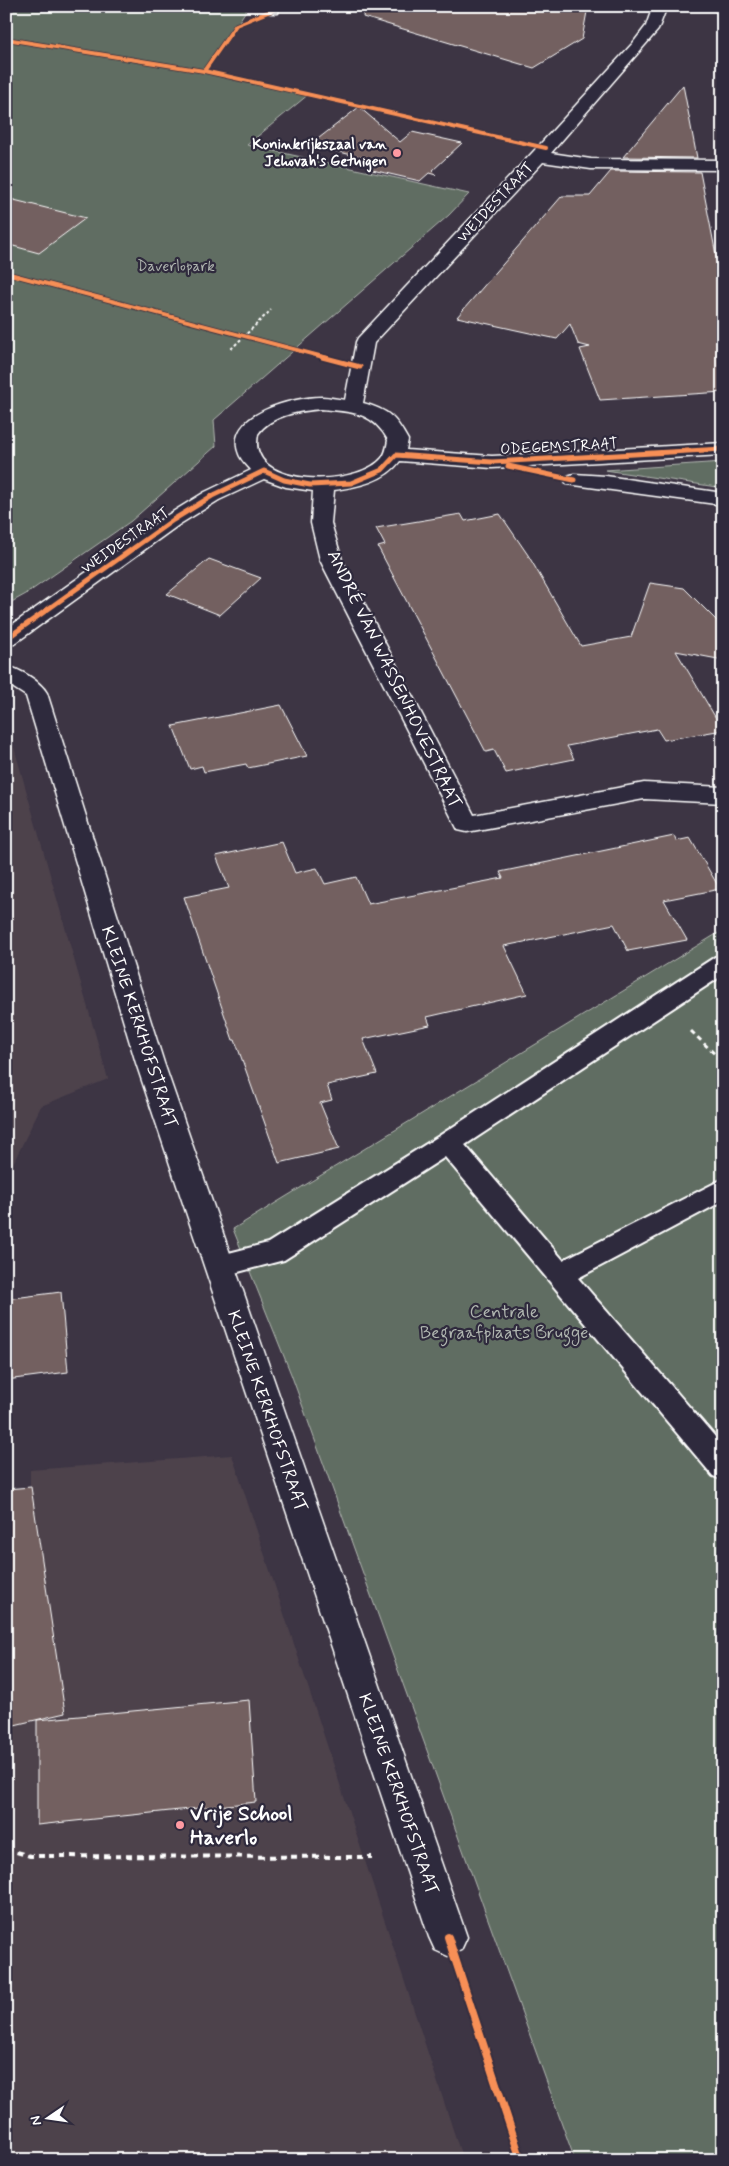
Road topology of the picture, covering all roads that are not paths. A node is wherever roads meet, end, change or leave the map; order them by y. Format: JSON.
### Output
{"nodes":[{"id":1,"x":660,"y":6,"type":"edge"},
{"id":2,"x":539,"y":156,"type":"junction"},
{"id":3,"x":723,"y":165,"type":"edge"},
{"id":4,"x":353,"y":407,"type":"junction"},
{"id":5,"x":723,"y":449,"type":"edge"},
{"id":6,"x":396,"y":455,"type":"junction"},
{"id":7,"x":264,"y":471,"type":"junction"},
{"id":8,"x":574,"y":480,"type":"dead end"},
{"id":9,"x":324,"y":486,"type":"junction"},
{"id":10,"x":723,"y":499,"type":"edge"},
{"id":11,"x":6,"y":639,"type":"edge"},
{"id":12,"x":6,"y":672,"type":"edge"},
{"id":13,"x":723,"y":795,"type":"edge"},
{"id":14,"x":723,"y":963,"type":"edge"},
{"id":15,"x":448,"y":1142,"type":"junction"},
{"id":16,"x":723,"y":1189,"type":"edge"},
{"id":17,"x":218,"y":1266,"type":"junction"},
{"id":18,"x":559,"y":1275,"type":"junction"},
{"id":19,"x":723,"y":1467,"type":"edge"},
{"id":20,"x":448,"y":1937,"type":"dead end"}],
"edges":[{"from":1,"to":2,"type":"street","name":"WEIDESTRAAT"},
{"from":2,"to":3,"type":"street"},
{"from":2,"to":4,"type":"street","name":"WEIDESTRAAT"},
{"from":4,"to":6,"type":"street"},
{"from":4,"to":7,"type":"street"},
{"from":5,"to":6,"type":"street","name":"ODEGEMSTRAAT"},
{"from":6,"to":9,"type":"street"},
{"from":7,"to":9,"type":"street"},
{"from":7,"to":11,"type":"street","name":"WEIDESTRAAT"},
{"from":8,"to":10,"type":"street"},
{"from":9,"to":13,"type":"street","name":"ANDRÉ VAN WASSENHOVESTRAAT"},
{"from":12,"to":17,"type":"street","name":"KLEINE KERKHOFSTRAAT"},
{"from":14,"to":15,"type":"lane"},
{"from":15,"to":17,"type":"lane"},
{"from":15,"to":18,"type":"lane"},
{"from":16,"to":18,"type":"lane"},
{"from":17,"to":20,"type":"street","name":"KLEINE KERKHOFSTRAAT"},
{"from":18,"to":19,"type":"lane"}]}
